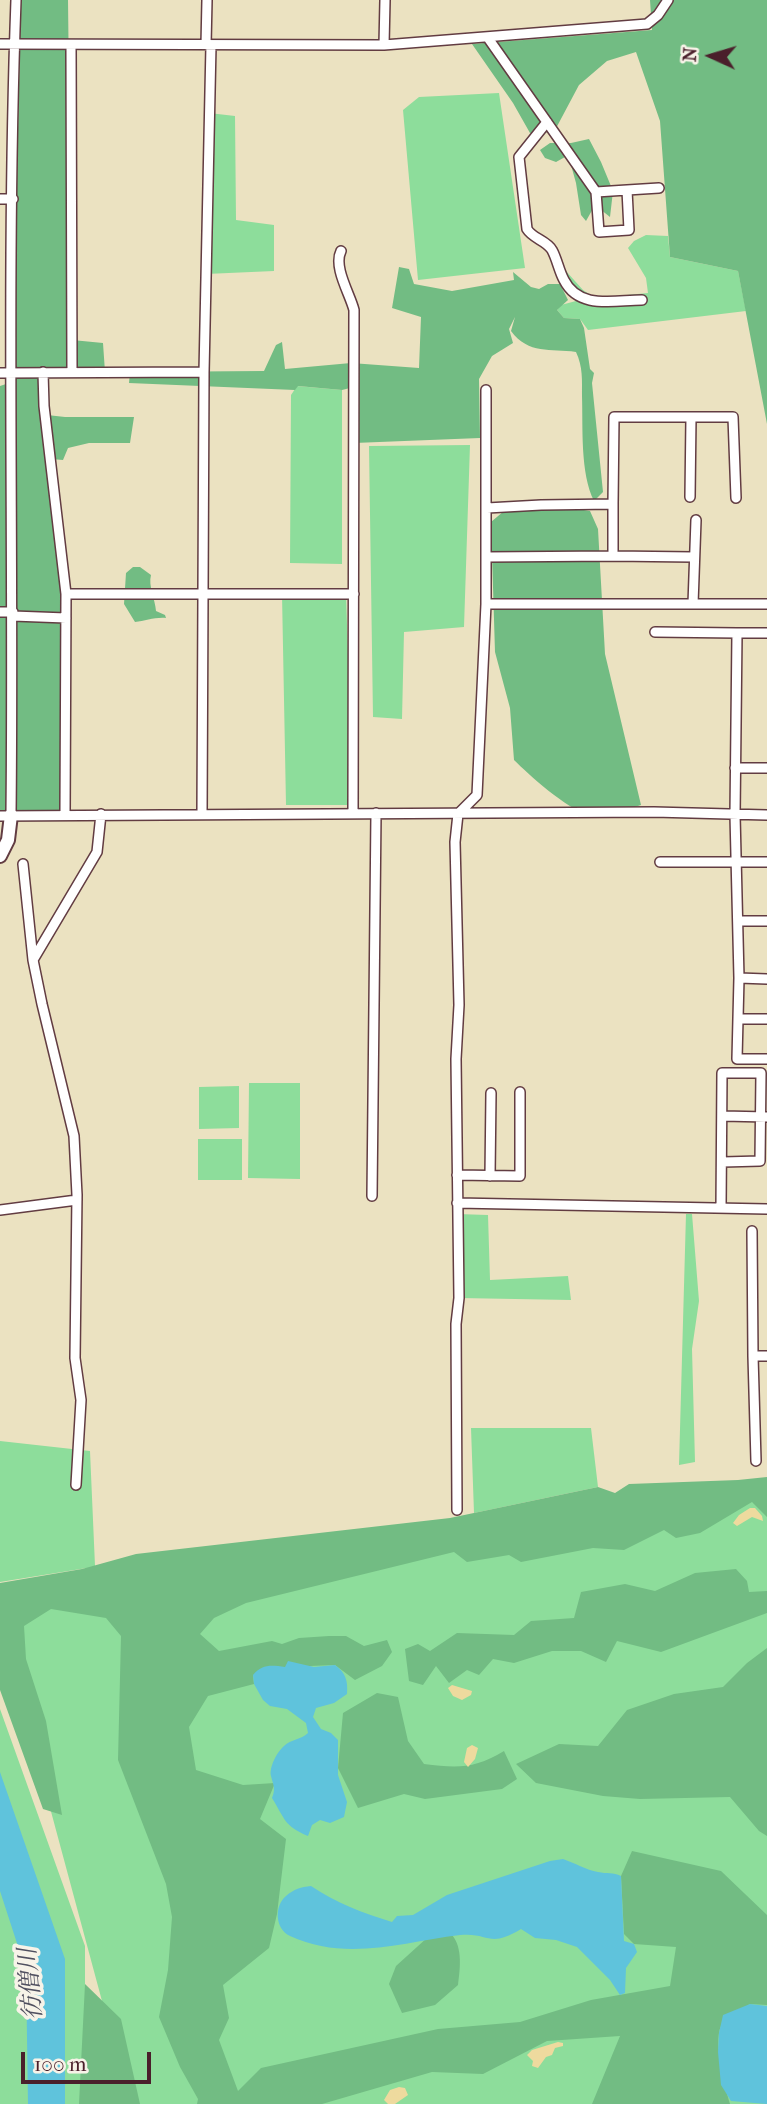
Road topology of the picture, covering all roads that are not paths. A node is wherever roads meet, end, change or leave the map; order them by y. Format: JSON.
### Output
{"nodes":[{"id":1,"x":16,"y":0,"type":"edge"},
{"id":2,"x":206,"y":0,"type":"edge"},
{"id":3,"x":385,"y":0,"type":"edge"},
{"id":4,"x":668,"y":0,"type":"edge"},
{"id":5,"x":488,"y":38,"type":"junction"},
{"id":6,"x":0,"y":44,"type":"edge"},
{"id":7,"x":14,"y":44,"type":"junction"},
{"id":8,"x":71,"y":45,"type":"junction"},
{"id":9,"x":209,"y":45,"type":"junction"},
{"id":10,"x":384,"y":45,"type":"junction"},
{"id":11,"x":547,"y":122,"type":"junction"},
{"id":12,"x":659,"y":188,"type":"dead end"},
{"id":13,"x":627,"y":190,"type":"junction"},
{"id":14,"x":596,"y":192,"type":"junction"},
{"id":15,"x":0,"y":199,"type":"edge"},
{"id":16,"x":13,"y":199,"type":"junction"},
{"id":17,"x":341,"y":251,"type":"dead end"},
{"id":18,"x":642,"y":300,"type":"dead end"},
{"id":19,"x":12,"y":372,"type":"junction"},
{"id":20,"x":43,"y":372,"type":"junction"},
{"id":21,"x":72,"y":372,"type":"junction"},
{"id":22,"x":204,"y":372,"type":"junction"},
{"id":23,"x":0,"y":373,"type":"edge"},
{"id":24,"x":486,"y":390,"type":"dead end"},
{"id":25,"x":691,"y":417,"type":"junction"},
{"id":26,"x":690,"y":497,"type":"dead end"},
{"id":27,"x":736,"y":498,"type":"dead end"},
{"id":28,"x":613,"y":504,"type":"junction"},
{"id":29,"x":487,"y":508,"type":"junction"},
{"id":30,"x":696,"y":520,"type":"dead end"},
{"id":31,"x":486,"y":556,"type":"junction"},
{"id":32,"x":613,"y":556,"type":"junction"},
{"id":33,"x":693,"y":557,"type":"junction"},
{"id":34,"x":66,"y":594,"type":"junction"},
{"id":35,"x":204,"y":594,"type":"junction"},
{"id":36,"x":354,"y":594,"type":"junction"},
{"id":37,"x":486,"y":604,"type":"junction"},
{"id":38,"x":694,"y":604,"type":"junction"},
{"id":39,"x":767,"y":604,"type":"edge"},
{"id":40,"x":0,"y":612,"type":"edge"},
{"id":41,"x":13,"y":614,"type":"junction"},
{"id":42,"x":66,"y":618,"type":"junction"},
{"id":43,"x":655,"y":632,"type":"dead end"},
{"id":44,"x":767,"y":633,"type":"edge"},
{"id":45,"x":737,"y":634,"type":"junction"},
{"id":46,"x":735,"y":768,"type":"junction"},
{"id":47,"x":767,"y":768,"type":"edge"},
{"id":48,"x":353,"y":813,"type":"junction"},
{"id":49,"x":376,"y":813,"type":"junction"},
{"id":50,"x":65,"y":814,"type":"junction"},
{"id":51,"x":101,"y":814,"type":"junction"},
{"id":52,"x":202,"y":814,"type":"junction"},
{"id":53,"x":458,"y":814,"type":"junction"},
{"id":54,"x":735,"y":815,"type":"junction"},
{"id":55,"x":767,"y":815,"type":"edge"},
{"id":56,"x":6,"y":816,"type":"edge"},
{"id":57,"x":0,"y":856,"type":"edge"},
{"id":58,"x":660,"y":862,"type":"dead end"},
{"id":59,"x":736,"y":862,"type":"junction"},
{"id":60,"x":767,"y":862,"type":"edge"},
{"id":61,"x":23,"y":863,"type":"dead end"},
{"id":62,"x":737,"y":921,"type":"junction"},
{"id":63,"x":767,"y":921,"type":"edge"},
{"id":64,"x":33,"y":960,"type":"junction"},
{"id":65,"x":739,"y":978,"type":"junction"},
{"id":66,"x":767,"y":979,"type":"edge"},
{"id":67,"x":738,"y":1019,"type":"junction"},
{"id":68,"x":767,"y":1019,"type":"edge"},
{"id":69,"x":767,"y":1059,"type":"edge"},
{"id":70,"x":520,"y":1092,"type":"dead end"},
{"id":71,"x":491,"y":1093,"type":"dead end"},
{"id":72,"x":723,"y":1116,"type":"junction"},
{"id":73,"x":764,"y":1117,"type":"edge"},
{"id":74,"x":764,"y":1161,"type":"edge"},
{"id":75,"x":723,"y":1162,"type":"junction"},
{"id":76,"x":457,"y":1175,"type":"junction"},
{"id":77,"x":490,"y":1176,"type":"junction"},
{"id":78,"x":372,"y":1196,"type":"dead end"},
{"id":79,"x":77,"y":1200,"type":"junction"},
{"id":80,"x":457,"y":1203,"type":"junction"},
{"id":81,"x":721,"y":1208,"type":"junction"},
{"id":82,"x":767,"y":1209,"type":"edge"},
{"id":83,"x":0,"y":1210,"type":"edge"},
{"id":84,"x":752,"y":1231,"type":"dead end"},
{"id":85,"x":753,"y":1356,"type":"junction"},
{"id":86,"x":767,"y":1356,"type":"edge"},
{"id":87,"x":756,"y":1461,"type":"dead end"},
{"id":88,"x":76,"y":1485,"type":"dead end"},
{"id":89,"x":457,"y":1510,"type":"dead end"}],
"edges":[{"from":1,"to":7,"type":"street"},
{"from":2,"to":9,"type":"street"},
{"from":3,"to":10,"type":"street"},
{"from":4,"to":5,"type":"street"},
{"from":5,"to":10,"type":"street"},
{"from":5,"to":11,"type":"street"},
{"from":6,"to":7,"type":"street"},
{"from":7,"to":8,"type":"street"},
{"from":7,"to":16,"type":"street"},
{"from":8,"to":9,"type":"street"},
{"from":8,"to":21,"type":"street"},
{"from":9,"to":10,"type":"street"},
{"from":9,"to":22,"type":"street"},
{"from":11,"to":14,"type":"street"},
{"from":11,"to":18,"type":"street"},
{"from":12,"to":13,"type":"street"},
{"from":13,"to":14,"type":"street"},
{"from":13,"to":14,"type":"street"},
{"from":15,"to":16,"type":"street"},
{"from":16,"to":19,"type":"street"},
{"from":17,"to":36,"type":"street"},
{"from":19,"to":20,"type":"street"},
{"from":19,"to":23,"type":"street"},
{"from":19,"to":41,"type":"street"},
{"from":20,"to":21,"type":"street"},
{"from":20,"to":34,"type":"street"},
{"from":21,"to":22,"type":"street"},
{"from":22,"to":35,"type":"street"},
{"from":24,"to":29,"type":"street"},
{"from":25,"to":26,"type":"street"},
{"from":25,"to":27,"type":"street"},
{"from":25,"to":28,"type":"street"},
{"from":28,"to":29,"type":"street"},
{"from":28,"to":32,"type":"street"},
{"from":29,"to":31,"type":"street"},
{"from":30,"to":33,"type":"street"},
{"from":31,"to":32,"type":"street"},
{"from":31,"to":37,"type":"street"},
{"from":32,"to":33,"type":"street"},
{"from":33,"to":38,"type":"street"},
{"from":34,"to":35,"type":"street"},
{"from":34,"to":42,"type":"street"},
{"from":35,"to":36,"type":"street"},
{"from":35,"to":52,"type":"street"},
{"from":36,"to":48,"type":"street"},
{"from":37,"to":38,"type":"street"},
{"from":37,"to":53,"type":"street"},
{"from":38,"to":39,"type":"street"},
{"from":40,"to":41,"type":"street"},
{"from":41,"to":42,"type":"street"},
{"from":41,"to":56,"type":"street"},
{"from":42,"to":50,"type":"street"},
{"from":43,"to":45,"type":"street"},
{"from":44,"to":45,"type":"street"},
{"from":45,"to":46,"type":"street"},
{"from":46,"to":47,"type":"street"},
{"from":46,"to":54,"type":"street"},
{"from":48,"to":49,"type":"street"},
{"from":48,"to":52,"type":"street"},
{"from":49,"to":53,"type":"street"},
{"from":49,"to":78,"type":"street"},
{"from":50,"to":51,"type":"street"},
{"from":50,"to":56,"type":"street"},
{"from":51,"to":52,"type":"street"},
{"from":51,"to":64,"type":"street"},
{"from":53,"to":54,"type":"street"},
{"from":53,"to":76,"type":"street"},
{"from":54,"to":55,"type":"street"},
{"from":54,"to":59,"type":"street"},
{"from":56,"to":57,"type":"highway"},
{"from":58,"to":59,"type":"street"},
{"from":59,"to":60,"type":"street"},
{"from":59,"to":62,"type":"street"},
{"from":61,"to":64,"type":"street"},
{"from":62,"to":63,"type":"street"},
{"from":62,"to":65,"type":"street"},
{"from":64,"to":79,"type":"street"},
{"from":65,"to":66,"type":"street"},
{"from":65,"to":67,"type":"street"},
{"from":67,"to":68,"type":"street"},
{"from":67,"to":69,"type":"street"},
{"from":70,"to":77,"type":"street"},
{"from":71,"to":77,"type":"street"},
{"from":72,"to":73,"type":"street"},
{"from":72,"to":73,"type":"street"},
{"from":72,"to":75,"type":"street"},
{"from":73,"to":74,"type":"street"},
{"from":74,"to":75,"type":"street"},
{"from":75,"to":81,"type":"street"},
{"from":76,"to":77,"type":"street"},
{"from":76,"to":80,"type":"street"},
{"from":79,"to":83,"type":"street"},
{"from":79,"to":88,"type":"street"},
{"from":80,"to":81,"type":"street"},
{"from":80,"to":89,"type":"street"},
{"from":81,"to":82,"type":"street"},
{"from":84,"to":85,"type":"street"},
{"from":85,"to":86,"type":"street"},
{"from":85,"to":87,"type":"street"}]}
